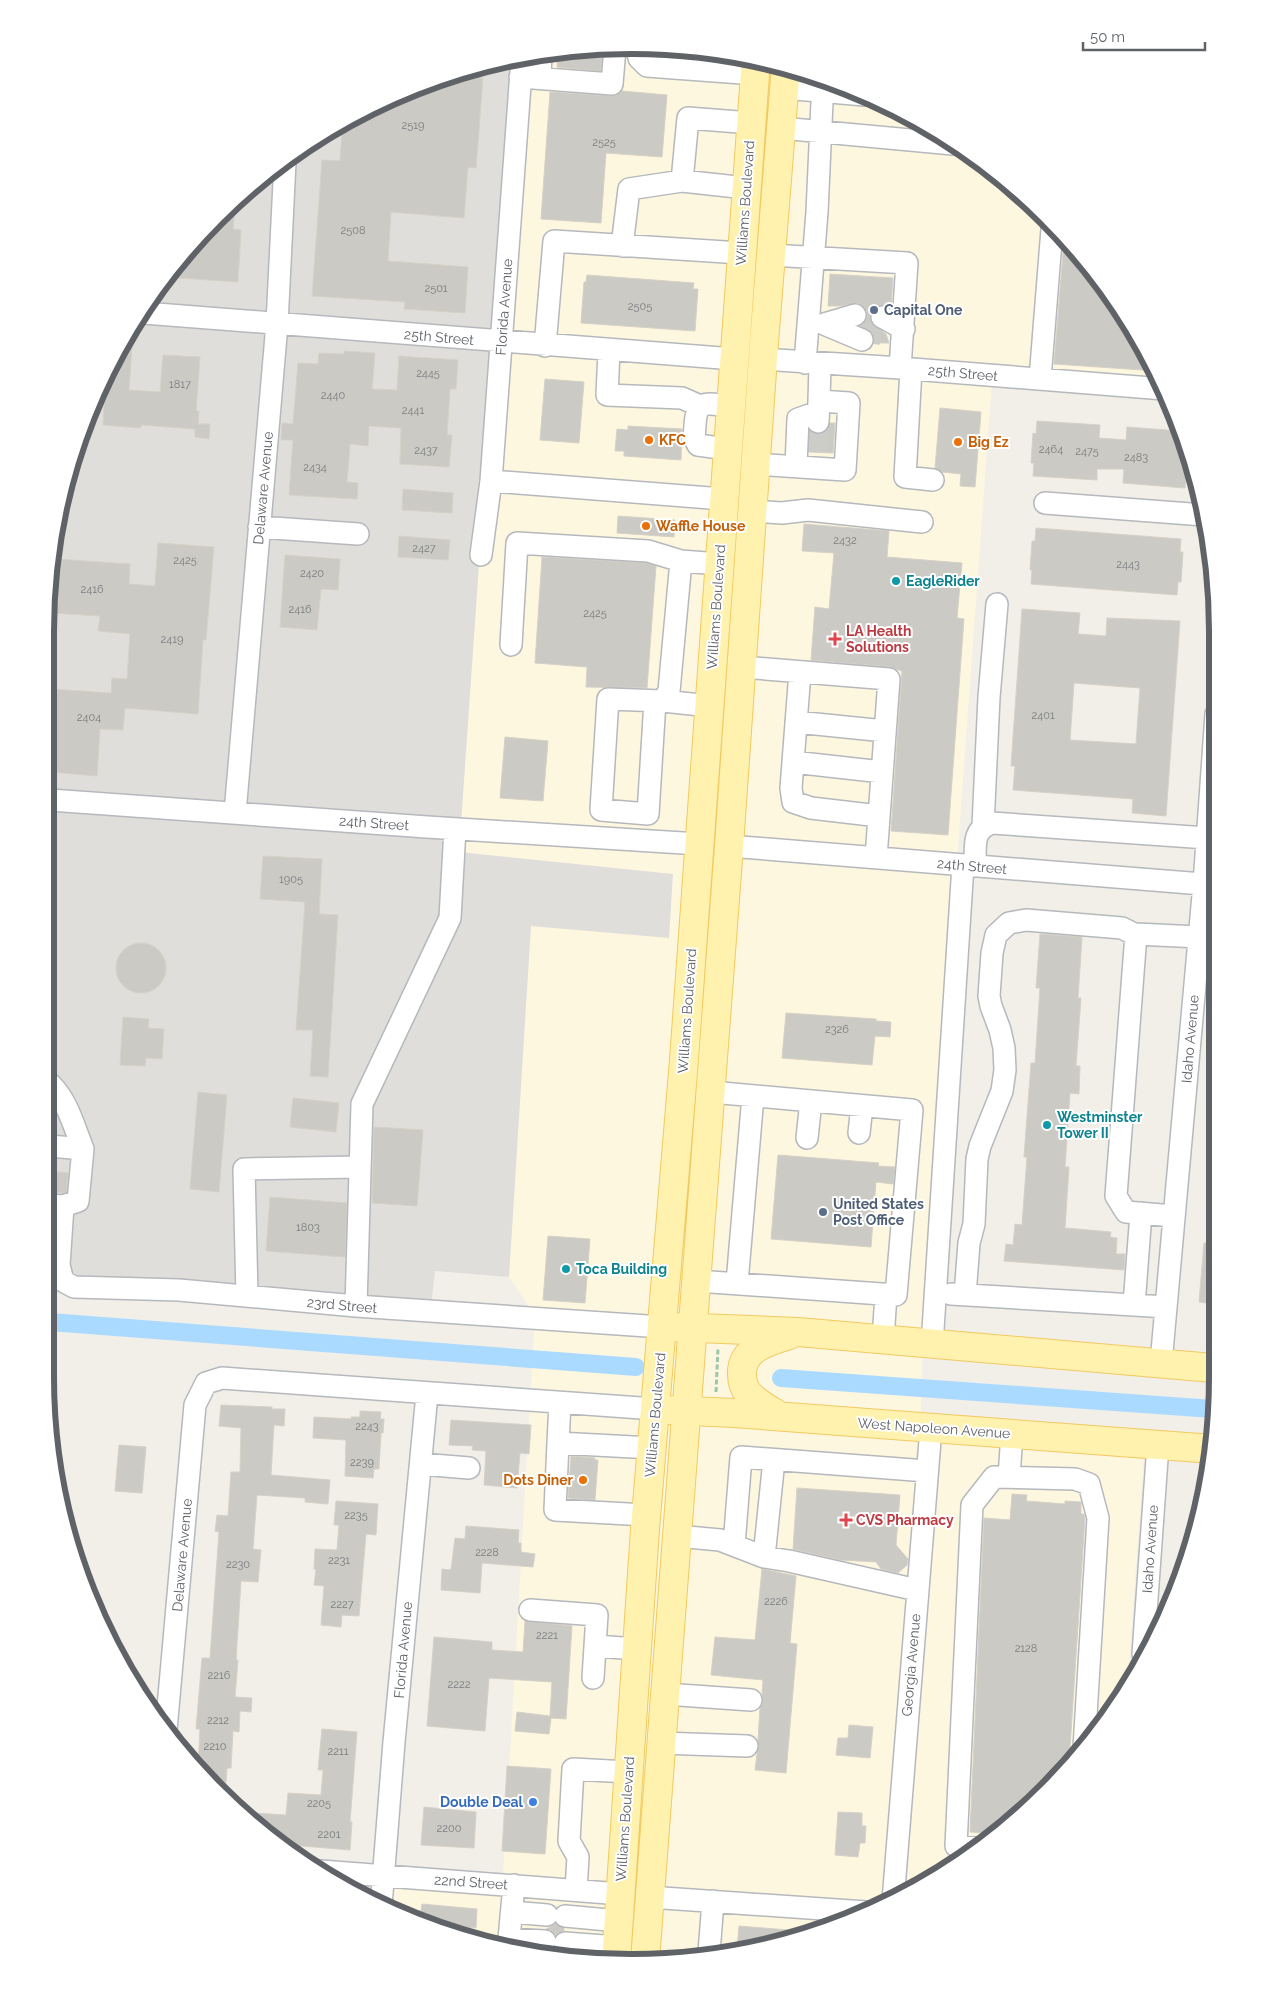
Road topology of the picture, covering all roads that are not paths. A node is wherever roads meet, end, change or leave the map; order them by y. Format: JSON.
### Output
{"nodes":[{"id":1,"x":614,"y":54,"type":"edge"},
{"id":2,"x":638,"y":54,"type":"edge"},
{"id":3,"x":719,"y":63,"type":"edge"},
{"id":4,"x":522,"y":67,"type":"edge"},
{"id":5,"x":751,"y":67,"type":"edge"},
{"id":6,"x":755,"y":67,"type":"edge"},
{"id":7,"x":785,"y":77,"type":"edge"},
{"id":8,"x":821,"y":85,"type":"edge"},
{"id":9,"x":823,"y":86,"type":"edge"},
{"id":10,"x":751,"y":123,"type":"junction"},
{"id":11,"x":780,"y":128,"type":"junction"},
{"id":12,"x":822,"y":132,"type":"junction"},
{"id":13,"x":939,"y":143,"type":"edge"},
{"id":14,"x":285,"y":170,"type":"edge"},
{"id":15,"x":682,"y":181,"type":"junction"},
{"id":16,"x":746,"y":188,"type":"junction"},
{"id":17,"x":1051,"y":235,"type":"edge"},
{"id":18,"x":622,"y":246,"type":"junction"},
{"id":19,"x":741,"y":253,"type":"junction"},
{"id":20,"x":771,"y":255,"type":"junction"},
{"id":21,"x":814,"y":257,"type":"junction"},
{"id":22,"x":149,"y":313,"type":"edge"},
{"id":23,"x":277,"y":324,"type":"junction"},
{"id":24,"x":816,"y":324,"type":"junction"},
{"id":25,"x":859,"y":327,"type":"tunnel mouth"},
{"id":26,"x":501,"y":342,"type":"junction"},
{"id":27,"x":545,"y":346,"type":"junction"},
{"id":28,"x":609,"y":351,"type":"junction"},
{"id":29,"x":734,"y":360,"type":"junction"},
{"id":30,"x":762,"y":360,"type":"junction"},
{"id":31,"x":813,"y":363,"type":"junction"},
{"id":32,"x":905,"y":369,"type":"junction"},
{"id":33,"x":1040,"y":379,"type":"junction"},
{"id":34,"x":1155,"y":388,"type":"edge"},
{"id":35,"x":700,"y":406,"type":"junction"},
{"id":36,"x":730,"y":406,"type":"junction"},
{"id":37,"x":818,"y":412,"type":"junction"},
{"id":38,"x":727,"y":450,"type":"junction"},
{"id":39,"x":810,"y":462,"type":"junction"},
{"id":40,"x":755,"y":464,"type":"junction"},
{"id":41,"x":933,"y":480,"type":"dead end"},
{"id":42,"x":491,"y":481,"type":"junction"},
{"id":43,"x":723,"y":499,"type":"junction"},
{"id":44,"x":1045,"y":503,"type":"dead end"},
{"id":45,"x":752,"y":511,"type":"junction"},
{"id":46,"x":1197,"y":514,"type":"edge"},
{"id":47,"x":922,"y":522,"type":"dead end"},
{"id":48,"x":259,"y":527,"type":"junction"},
{"id":49,"x":358,"y":534,"type":"dead end"},
{"id":50,"x":518,"y":542,"type":"junction"},
{"id":51,"x":681,"y":561,"type":"junction"},
{"id":52,"x":719,"y":564,"type":"junction"},
{"id":53,"x":997,"y":604,"type":"dead end"},
{"id":54,"x":511,"y":644,"type":"dead end"},
{"id":55,"x":742,"y":668,"type":"junction"},
{"id":56,"x":800,"y":672,"type":"junction"},
{"id":57,"x":659,"y":701,"type":"junction"},
{"id":58,"x":710,"y":706,"type":"junction"},
{"id":59,"x":796,"y":722,"type":"junction"},
{"id":60,"x":885,"y":731,"type":"junction"},
{"id":61,"x":706,"y":756,"type":"junction"},
{"id":62,"x":793,"y":762,"type":"junction"},
{"id":63,"x":882,"y":772,"type":"junction"},
{"id":64,"x":54,"y":800,"type":"edge"},
{"id":65,"x":605,"y":810,"type":"junction"},
{"id":66,"x":235,"y":813,"type":"junction"},
{"id":67,"x":879,"y":816,"type":"junction"},
{"id":68,"x":1209,"y":822,"type":"edge"},
{"id":69,"x":983,"y":826,"type":"junction"},
{"id":70,"x":455,"y":829,"type":"junction"},
{"id":71,"x":602,"y":838,"type":"junction"},
{"id":72,"x":1208,"y":838,"type":"junction"},
{"id":73,"x":699,"y":844,"type":"junction"},
{"id":74,"x":730,"y":846,"type":"junction"},
{"id":75,"x":876,"y":858,"type":"junction"},
{"id":76,"x":1209,"y":862,"type":"edge"},
{"id":77,"x":969,"y":866,"type":"junction"},
{"id":78,"x":1209,"y":885,"type":"edge"},
{"id":79,"x":1209,"y":890,"type":"edge"},
{"id":80,"x":724,"y":918,"type":"junction"},
{"id":81,"x":1136,"y":935,"type":"junction"},
{"id":82,"x":1199,"y":937,"type":"junction"},
{"id":83,"x":54,"y":1088,"type":"edge"},
{"id":84,"x":711,"y":1092,"type":"junction"},
{"id":85,"x":753,"y":1096,"type":"junction"},
{"id":86,"x":811,"y":1101,"type":"junction"},
{"id":87,"x":862,"y":1106,"type":"junction"},
{"id":88,"x":859,"y":1133,"type":"dead end"},
{"id":89,"x":807,"y":1138,"type":"dead end"},
{"id":90,"x":54,"y":1146,"type":"edge"},
{"id":91,"x":83,"y":1149,"type":"junction"},
{"id":92,"x":360,"y":1167,"type":"junction"},
{"id":93,"x":56,"y":1206,"type":"edge"},
{"id":94,"x":1141,"y":1213,"type":"junction"},
{"id":95,"x":1174,"y":1216,"type":"junction"},
{"id":96,"x":697,"y":1281,"type":"junction"},
{"id":97,"x":56,"y":1283,"type":"edge"},
{"id":98,"x":737,"y":1283,"type":"junction"},
{"id":99,"x":936,"y":1293,"type":"junction"},
{"id":100,"x":886,"y":1294,"type":"junction"},
{"id":101,"x":965,"y":1295,"type":"junction"},
{"id":102,"x":247,"y":1296,"type":"junction"},
{"id":103,"x":1134,"y":1305,"type":"junction"},
{"id":104,"x":356,"y":1306,"type":"junction"},
{"id":105,"x":1166,"y":1307,"type":"junction"},
{"id":106,"x":662,"y":1327,"type":"junction"},
{"id":107,"x":692,"y":1327,"type":"junction"},
{"id":108,"x":798,"y":1332,"type":"junction"},
{"id":109,"x":883,"y":1340,"type":"junction"},
{"id":110,"x":932,"y":1345,"type":"junction"},
{"id":111,"x":1161,"y":1363,"type":"junction"},
{"id":112,"x":1209,"y":1368,"type":"edge"},
{"id":113,"x":427,"y":1394,"type":"junction"},
{"id":114,"x":560,"y":1403,"type":"junction"},
{"id":115,"x":655,"y":1409,"type":"junction"},
{"id":116,"x":686,"y":1410,"type":"junction"},
{"id":117,"x":782,"y":1417,"type":"junction"},
{"id":118,"x":931,"y":1428,"type":"junction"},
{"id":119,"x":1012,"y":1434,"type":"junction"},
{"id":120,"x":558,"y":1443,"type":"junction"},
{"id":121,"x":1158,"y":1445,"type":"junction"},
{"id":122,"x":1205,"y":1445,"type":"edge"},
{"id":123,"x":652,"y":1448,"type":"junction"},
{"id":124,"x":774,"y":1460,"type":"junction"},
{"id":125,"x":421,"y":1464,"type":"junction"},
{"id":126,"x":469,"y":1468,"type":"dead end"},
{"id":127,"x":927,"y":1471,"type":"junction"},
{"id":128,"x":1009,"y":1476,"type":"junction"},
{"id":129,"x":646,"y":1515,"type":"junction"},
{"id":130,"x":676,"y":1536,"type":"junction"},
{"id":131,"x":734,"y":1545,"type":"junction"},
{"id":132,"x":764,"y":1557,"type":"junction"},
{"id":133,"x":917,"y":1590,"type":"junction"},
{"id":134,"x":530,"y":1610,"type":"dead end"},
{"id":135,"x":1144,"y":1643,"type":"edge"},
{"id":136,"x":595,"y":1646,"type":"junction"},
{"id":137,"x":637,"y":1650,"type":"junction"},
{"id":138,"x":593,"y":1678,"type":"dead end"},
{"id":139,"x":665,"y":1694,"type":"junction"},
{"id":140,"x":751,"y":1700,"type":"dead end"},
{"id":141,"x":167,"y":1719,"type":"edge"},
{"id":142,"x":1085,"y":1734,"type":"edge"},
{"id":143,"x":661,"y":1743,"type":"junction"},
{"id":144,"x":747,"y":1746,"type":"dead end"},
{"id":145,"x":628,"y":1772,"type":"junction"},
{"id":146,"x":966,"y":1847,"type":"edge"},
{"id":147,"x":335,"y":1872,"type":"edge"},
{"id":148,"x":384,"y":1875,"type":"junction"},
{"id":149,"x":514,"y":1885,"type":"junction"},
{"id":150,"x":576,"y":1890,"type":"junction"},
{"id":151,"x":894,"y":1891,"type":"edge"},
{"id":152,"x":621,"y":1894,"type":"junction"},
{"id":153,"x":649,"y":1897,"type":"junction"},
{"id":154,"x":382,"y":1898,"type":"edge"},
{"id":155,"x":713,"y":1901,"type":"junction"},
{"id":156,"x":512,"y":1912,"type":"junction"},
{"id":157,"x":834,"y":1917,"type":"edge"},
{"id":158,"x":509,"y":1941,"type":"edge"},
{"id":159,"x":522,"y":1943,"type":"edge"},
{"id":160,"x":617,"y":1943,"type":"edge"},
{"id":161,"x":709,"y":1949,"type":"edge"},
{"id":162,"x":645,"y":1954,"type":"edge"}],
"edges":[{"from":1,"to":4,"type":"street"},
{"from":2,"to":3,"type":"street"},
{"from":3,"to":5,"type":"street"},
{"from":4,"to":26,"type":"street","name":"Florida Avenue"},
{"from":6,"to":10,"type":"main road","name":"Williams Boulevard"},
{"from":7,"to":8,"type":"street"},
{"from":7,"to":11,"type":"main road","name":"Williams Boulevard"},
{"from":9,"to":12,"type":"street"},
{"from":10,"to":15,"type":"street"},
{"from":10,"to":16,"type":"main road","name":"Williams Boulevard"},
{"from":11,"to":12,"type":"street"},
{"from":11,"to":20,"type":"main road","name":"Williams Boulevard"},
{"from":12,"to":13,"type":"street"},
{"from":12,"to":21,"type":"street"},
{"from":14,"to":23,"type":"street","name":"Delaware Avenue"},
{"from":15,"to":16,"type":"street"},
{"from":15,"to":18,"type":"street"},
{"from":16,"to":19,"type":"main road","name":"Williams Boulevard"},
{"from":17,"to":33,"type":"street"},
{"from":18,"to":19,"type":"street"},
{"from":18,"to":27,"type":"street"},
{"from":19,"to":29,"type":"main road","name":"Williams Boulevard"},
{"from":19,"to":30,"type":"main road"},
{"from":20,"to":21,"type":"street"},
{"from":20,"to":30,"type":"main road","name":"Williams Boulevard"},
{"from":21,"to":24,"type":"street"},
{"from":21,"to":32,"type":"street"},
{"from":22,"to":23,"type":"street","name":"25th Street"},
{"from":23,"to":26,"type":"street","name":"25th Street"},
{"from":23,"to":48,"type":"street","name":"Delaware Avenue"},
{"from":24,"to":25,"type":"street"},
{"from":24,"to":31,"type":"street"},
{"from":26,"to":27,"type":"street","name":"25th Street"},
{"from":26,"to":42,"type":"street","name":"Florida Avenue"},
{"from":27,"to":28,"type":"street","name":"25th Street"},
{"from":28,"to":29,"type":"street","name":"25th Street"},
{"from":28,"to":35,"type":"street"},
{"from":29,"to":36,"type":"main road","name":"Williams Boulevard"},
{"from":30,"to":31,"type":"street","name":"25th Street"},
{"from":30,"to":40,"type":"main road","name":"Williams Boulevard"},
{"from":31,"to":32,"type":"street","name":"25th Street"},
{"from":31,"to":37,"type":"street"},
{"from":32,"to":33,"type":"street","name":"25th Street"},
{"from":32,"to":41,"type":"street"},
{"from":33,"to":34,"type":"street","name":"25th Street"},
{"from":35,"to":36,"type":"street"},
{"from":35,"to":38,"type":"street"},
{"from":36,"to":38,"type":"main road","name":"Williams Boulevard"},
{"from":37,"to":39,"type":"street"},
{"from":37,"to":39,"type":"street"},
{"from":38,"to":43,"type":"main road","name":"Williams Boulevard"},
{"from":39,"to":40,"type":"street"},
{"from":40,"to":45,"type":"main road","name":"Williams Boulevard"},
{"from":42,"to":43,"type":"street"},
{"from":42,"to":50,"type":"street","name":"Florida Avenue"},
{"from":43,"to":52,"type":"main road","name":"Williams Boulevard"},
{"from":44,"to":46,"type":"street"},
{"from":45,"to":47,"type":"street"},
{"from":45,"to":55,"type":"main road","name":"Williams Boulevard"},
{"from":48,"to":49,"type":"street"},
{"from":48,"to":66,"type":"street","name":"Delaware Avenue"},
{"from":50,"to":51,"type":"street"},
{"from":50,"to":54,"type":"street"},
{"from":51,"to":52,"type":"street"},
{"from":51,"to":57,"type":"street"},
{"from":52,"to":58,"type":"main road","name":"Williams Boulevard"},
{"from":53,"to":69,"type":"street"},
{"from":55,"to":56,"type":"street"},
{"from":55,"to":74,"type":"main road","name":"Williams Boulevard"},
{"from":56,"to":59,"type":"street"},
{"from":56,"to":60,"type":"street"},
{"from":57,"to":58,"type":"street"},
{"from":57,"to":65,"type":"street"},
{"from":57,"to":65,"type":"street"},
{"from":58,"to":61,"type":"main road","name":"Williams Boulevard"},
{"from":59,"to":60,"type":"street"},
{"from":59,"to":62,"type":"street"},
{"from":60,"to":63,"type":"street"},
{"from":61,"to":73,"type":"main road","name":"Williams Boulevard"},
{"from":61,"to":74,"type":"main road"},
{"from":62,"to":63,"type":"street"},
{"from":62,"to":67,"type":"street"},
{"from":63,"to":67,"type":"street"},
{"from":64,"to":66,"type":"street","name":"24th Street"},
{"from":65,"to":71,"type":"street"},
{"from":66,"to":70,"type":"street","name":"24th Street"},
{"from":67,"to":75,"type":"street"},
{"from":68,"to":72,"type":"street","name":"Idaho Avenue"},
{"from":69,"to":72,"type":"street"},
{"from":69,"to":77,"type":"street"},
{"from":70,"to":71,"type":"street","name":"24th Street"},
{"from":70,"to":92,"type":"street"},
{"from":71,"to":73,"type":"street","name":"24th Street"},
{"from":72,"to":76,"type":"street","name":"Idaho Avenue"},
{"from":73,"to":80,"type":"main road"},
{"from":73,"to":106,"type":"main road","name":"Williams Boulevard"},
{"from":74,"to":75,"type":"street","name":"24th Street"},
{"from":74,"to":80,"type":"main road","name":"Williams Boulevard"},
{"from":75,"to":77,"type":"street","name":"24th Street"},
{"from":77,"to":78,"type":"street","name":"24th Street"},
{"from":77,"to":99,"type":"street"},
{"from":79,"to":82,"type":"street","name":"Idaho Avenue"},
{"from":80,"to":84,"type":"main road","name":"Williams Boulevard"},
{"from":81,"to":82,"type":"street"},
{"from":81,"to":94,"type":"street"},
{"from":81,"to":101,"type":"street"},
{"from":82,"to":95,"type":"street","name":"Idaho Avenue"},
{"from":83,"to":91,"type":"street"},
{"from":84,"to":85,"type":"street"},
{"from":84,"to":96,"type":"main road","name":"Williams Boulevard"},
{"from":85,"to":86,"type":"street"},
{"from":85,"to":98,"type":"street"},
{"from":86,"to":87,"type":"street"},
{"from":86,"to":89,"type":"street"},
{"from":87,"to":88,"type":"street"},
{"from":87,"to":100,"type":"street"},
{"from":90,"to":91,"type":"street"},
{"from":91,"to":93,"type":"street"},
{"from":92,"to":102,"type":"street"},
{"from":92,"to":104,"type":"street"},
{"from":93,"to":97,"type":"street","name":"23rd Street"},
{"from":94,"to":95,"type":"street"},
{"from":94,"to":103,"type":"street"},
{"from":95,"to":105,"type":"street","name":"Idaho Avenue"},
{"from":96,"to":98,"type":"street"},
{"from":96,"to":107,"type":"main road","name":"Williams Boulevard"},
{"from":97,"to":102,"type":"street","name":"23rd Street"},
{"from":98,"to":100,"type":"street"},
{"from":99,"to":101,"type":"street"},
{"from":99,"to":110,"type":"street"},
{"from":100,"to":109,"type":"street"},
{"from":101,"to":103,"type":"street"},
{"from":102,"to":104,"type":"street","name":"23rd Street"},
{"from":103,"to":105,"type":"street"},
{"from":104,"to":106,"type":"street","name":"23rd Street"},
{"from":105,"to":111,"type":"street","name":"Idaho Avenue"},
{"from":106,"to":107,"type":"main road"},
{"from":106,"to":115,"type":"main road","name":"Williams Boulevard"},
{"from":107,"to":108,"type":"main road"},
{"from":107,"to":116,"type":"main road","name":"Williams Boulevard"},
{"from":108,"to":109,"type":"main road"},
{"from":108,"to":117,"type":"main road"},
{"from":109,"to":110,"type":"main road"},
{"from":110,"to":111,"type":"main road"},
{"from":111,"to":112,"type":"main road"},
{"from":113,"to":114,"type":"street"},
{"from":113,"to":125,"type":"street","name":"Florida Avenue"},
{"from":113,"to":141,"type":"street","name":"Delaware Avenue"},
{"from":114,"to":115,"type":"street"},
{"from":114,"to":120,"type":"street"},
{"from":115,"to":116,"type":"main road","name":"West Napoleon Avenue"},
{"from":115,"to":123,"type":"main road","name":"Williams Boulevard"},
{"from":116,"to":117,"type":"main road","name":"West Napoleon Avenue"},
{"from":116,"to":130,"type":"main road","name":"Williams Boulevard"},
{"from":117,"to":118,"type":"main road","name":"West Napoleon Avenue"},
{"from":118,"to":119,"type":"main road","name":"West Napoleon Avenue"},
{"from":118,"to":127,"type":"street","name":"Georgia Avenue"},
{"from":119,"to":121,"type":"main road","name":"West Napoleon Avenue"},
{"from":119,"to":128,"type":"street"},
{"from":120,"to":123,"type":"street"},
{"from":120,"to":129,"type":"street"},
{"from":121,"to":122,"type":"main road","name":"West Napoleon Avenue"},
{"from":121,"to":135,"type":"street","name":"Idaho Avenue"},
{"from":123,"to":129,"type":"main road","name":"Williams Boulevard"},
{"from":124,"to":127,"type":"street"},
{"from":124,"to":131,"type":"street"},
{"from":124,"to":132,"type":"street"},
{"from":125,"to":126,"type":"street"},
{"from":125,"to":148,"type":"street","name":"Florida Avenue"},
{"from":127,"to":133,"type":"street","name":"Georgia Avenue"},
{"from":128,"to":142,"type":"street"},
{"from":128,"to":146,"type":"street"},
{"from":129,"to":137,"type":"main road","name":"Williams Boulevard"},
{"from":130,"to":131,"type":"street"},
{"from":130,"to":139,"type":"main road","name":"Williams Boulevard"},
{"from":131,"to":132,"type":"street"},
{"from":132,"to":133,"type":"street"},
{"from":133,"to":151,"type":"street","name":"Georgia Avenue"},
{"from":134,"to":136,"type":"street"},
{"from":136,"to":137,"type":"street"},
{"from":136,"to":138,"type":"street"},
{"from":137,"to":145,"type":"main road","name":"Williams Boulevard"},
{"from":139,"to":140,"type":"street"},
{"from":139,"to":143,"type":"main road","name":"Williams Boulevard"},
{"from":143,"to":144,"type":"street"},
{"from":143,"to":153,"type":"main road","name":"Williams Boulevard"},
{"from":145,"to":150,"type":"street"},
{"from":145,"to":152,"type":"main road","name":"Williams Boulevard"},
{"from":147,"to":148,"type":"street","name":"22nd Street"},
{"from":148,"to":149,"type":"street","name":"22nd Street"},
{"from":148,"to":154,"type":"street","name":"Florida Avenue"},
{"from":149,"to":150,"type":"street","name":"22nd Street"},
{"from":149,"to":156,"type":"street"},
{"from":150,"to":152,"type":"street","name":"22nd Street"},
{"from":152,"to":160,"type":"main road","name":"Williams Boulevard"},
{"from":152,"to":162,"type":"main road"},
{"from":153,"to":155,"type":"street"},
{"from":153,"to":162,"type":"main road","name":"Williams Boulevard"},
{"from":155,"to":157,"type":"street"},
{"from":155,"to":161,"type":"street"},
{"from":156,"to":158,"type":"street"},
{"from":156,"to":160,"type":"street"},
{"from":159,"to":160,"type":"street"}]}
